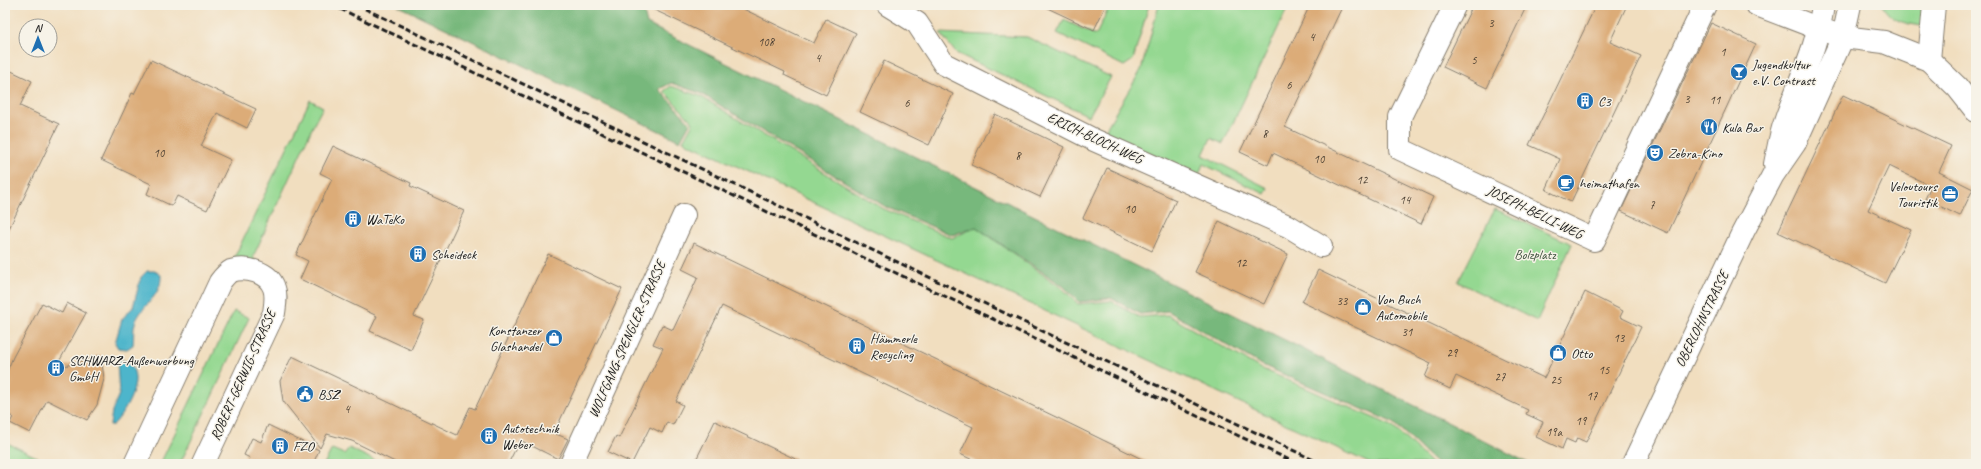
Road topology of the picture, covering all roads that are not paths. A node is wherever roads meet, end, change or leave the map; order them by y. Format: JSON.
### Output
{"nodes":[{"id":1,"x":888,"y":5,"type":"edge"},
{"id":2,"x":1455,"y":5,"type":"edge"},
{"id":3,"x":1705,"y":5,"type":"edge"},
{"id":4,"x":1757,"y":5,"type":"edge"},
{"id":5,"x":1823,"y":5,"type":"edge"},
{"id":6,"x":1850,"y":5,"type":"edge"},
{"id":7,"x":1934,"y":5,"type":"edge"},
{"id":8,"x":1820,"y":29,"type":"junction"},
{"id":9,"x":1843,"y":36,"type":"junction"},
{"id":10,"x":1929,"y":60,"type":"junction"},
{"id":11,"x":1976,"y":111,"type":"edge"},
{"id":12,"x":1773,"y":175,"type":"junction"},
{"id":13,"x":684,"y":215,"type":"dead end"},
{"id":14,"x":1321,"y":246,"type":"dead end"},
{"id":15,"x":135,"y":464,"type":"edge"},
{"id":16,"x":203,"y":464,"type":"edge"},
{"id":17,"x":571,"y":464,"type":"edge"},
{"id":18,"x":1633,"y":464,"type":"edge"}],
"edges":[{"from":1,"to":14,"type":"street","name":"ERICH-BLOCH-WEG"},
{"from":2,"to":3,"type":"street","name":"JOSEPH-BELLI-WEG"},
{"from":4,"to":8,"type":"street"},
{"from":5,"to":8,"type":"street","name":"OBERLOHNSTRASSE"},
{"from":6,"to":9,"type":"street","name":"OBERLOHNSTRASSE"},
{"from":7,"to":10,"type":"street"},
{"from":8,"to":9,"type":"street"},
{"from":8,"to":12,"type":"street","name":"OBERLOHNSTRASSE"},
{"from":9,"to":10,"type":"street"},
{"from":9,"to":12,"type":"street","name":"OBERLOHNSTRASSE"},
{"from":10,"to":11,"type":"street"},
{"from":12,"to":18,"type":"street","name":"OBERLOHNSTRASSE"},
{"from":13,"to":17,"type":"street","name":"WOLFGANG-SPENGLER-STRASSE"},
{"from":15,"to":16,"type":"street","name":"ROBERT-GERWIG-STRASSE"}]}
